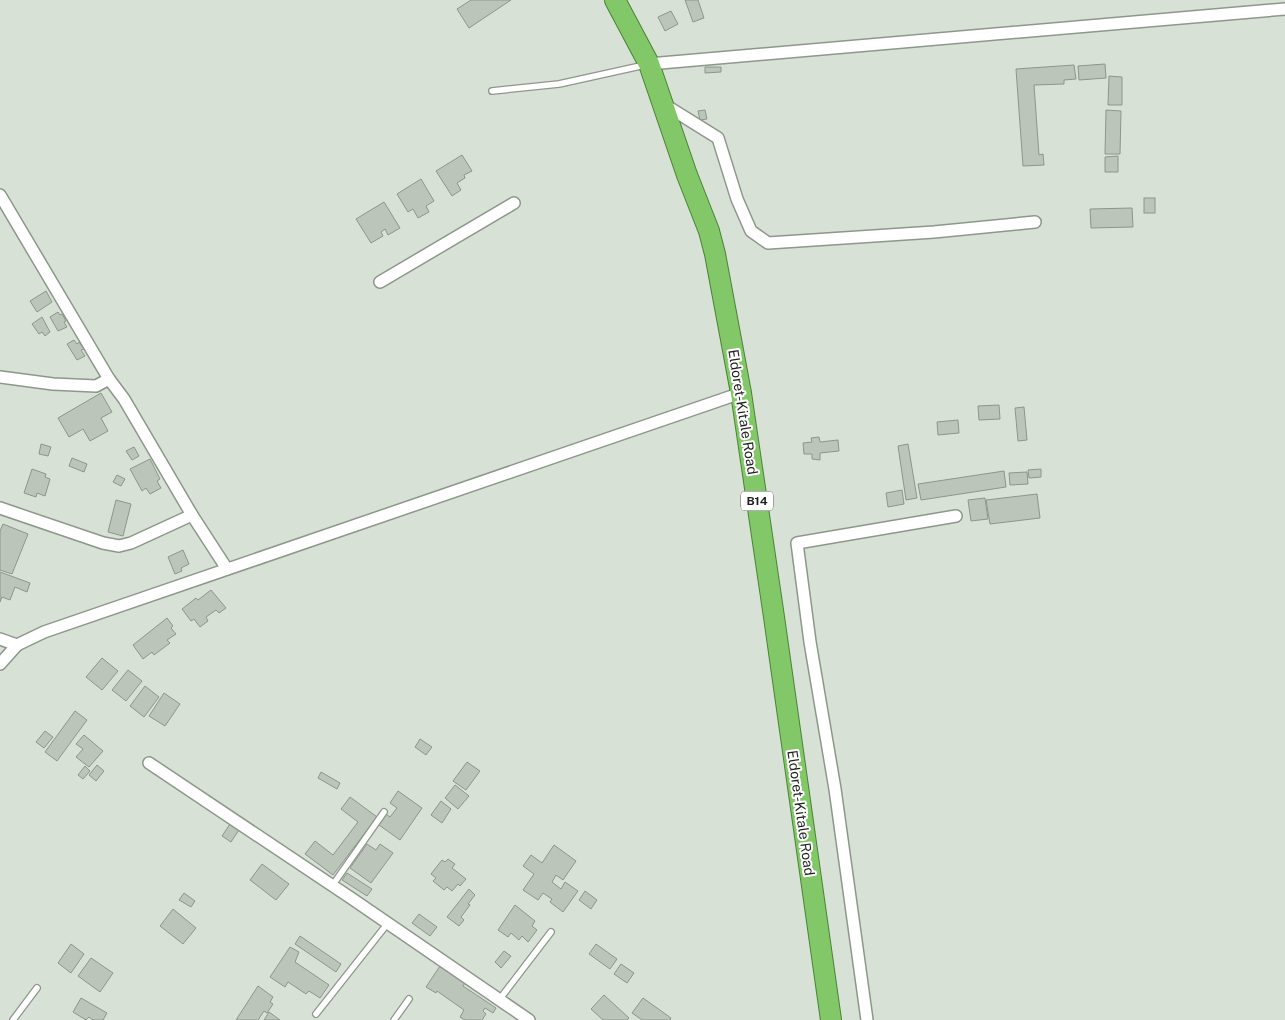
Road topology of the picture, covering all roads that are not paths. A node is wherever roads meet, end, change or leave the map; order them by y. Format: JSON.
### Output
{"nodes":[{"id":1,"x":615,"y":0,"type":"edge"},
{"id":2,"x":1285,"y":9,"type":"edge"},
{"id":3,"x":649,"y":64,"type":"junction"},
{"id":4,"x":492,"y":91,"type":"dead end"},
{"id":5,"x":663,"y":105,"type":"junction"},
{"id":6,"x":0,"y":195,"type":"edge"},
{"id":7,"x":514,"y":203,"type":"dead end"},
{"id":8,"x":1035,"y":222,"type":"dead end"},
{"id":9,"x":380,"y":282,"type":"dead end"},
{"id":10,"x":0,"y":377,"type":"edge"},
{"id":11,"x":109,"y":379,"type":"junction"},
{"id":12,"x":741,"y":393,"type":"junction"},
{"id":13,"x":0,"y":508,"type":"edge"},
{"id":14,"x":192,"y":515,"type":"junction"},
{"id":15,"x":956,"y":516,"type":"dead end"},
{"id":16,"x":227,"y":569,"type":"junction"},
{"id":17,"x":0,"y":639,"type":"edge"},
{"id":18,"x":17,"y":645,"type":"junction"},
{"id":19,"x":0,"y":664,"type":"edge"},
{"id":20,"x":149,"y":763,"type":"dead end"},
{"id":21,"x":384,"y":812,"type":"dead end"},
{"id":22,"x":332,"y":886,"type":"junction"},
{"id":23,"x":388,"y":923,"type":"junction"},
{"id":24,"x":551,"y":932,"type":"dead end"},
{"id":25,"x":37,"y":988,"type":"dead end"},
{"id":26,"x":409,"y":999,"type":"dead end"},
{"id":27,"x":499,"y":1000,"type":"junction"},
{"id":28,"x":316,"y":1014,"type":"dead end"},
{"id":29,"x":14,"y":1020,"type":"edge"},
{"id":30,"x":394,"y":1020,"type":"edge"},
{"id":31,"x":529,"y":1020,"type":"edge"},
{"id":32,"x":831,"y":1020,"type":"edge"},
{"id":33,"x":868,"y":1020,"type":"edge"}],
"edges":[{"from":1,"to":3,"type":"highway","name":"Eldoret-Kitale Road","number":"B14"},
{"from":2,"to":3,"type":"street"},
{"from":3,"to":4,"type":"lane"},
{"from":3,"to":5,"type":"highway","name":"Eldoret-Kitale Road","number":"B14"},
{"from":5,"to":8,"type":"street"},
{"from":5,"to":12,"type":"highway","name":"Eldoret-Kitale Road","number":"B14"},
{"from":6,"to":11,"type":"street"},
{"from":7,"to":9,"type":"street"},
{"from":10,"to":11,"type":"street"},
{"from":11,"to":14,"type":"street"},
{"from":12,"to":16,"type":"street"},
{"from":12,"to":32,"type":"highway","name":"Eldoret-Kitale Road","number":"B14"},
{"from":13,"to":14,"type":"street"},
{"from":14,"to":16,"type":"street"},
{"from":15,"to":33,"type":"street"},
{"from":16,"to":18,"type":"street"},
{"from":17,"to":18,"type":"street"},
{"from":18,"to":19,"type":"street"},
{"from":20,"to":22,"type":"street"},
{"from":21,"to":22,"type":"lane"},
{"from":22,"to":23,"type":"street"},
{"from":23,"to":27,"type":"street"},
{"from":23,"to":28,"type":"lane"},
{"from":24,"to":27,"type":"lane"},
{"from":25,"to":29,"type":"lane"},
{"from":26,"to":30,"type":"lane"},
{"from":27,"to":31,"type":"street"}]}
